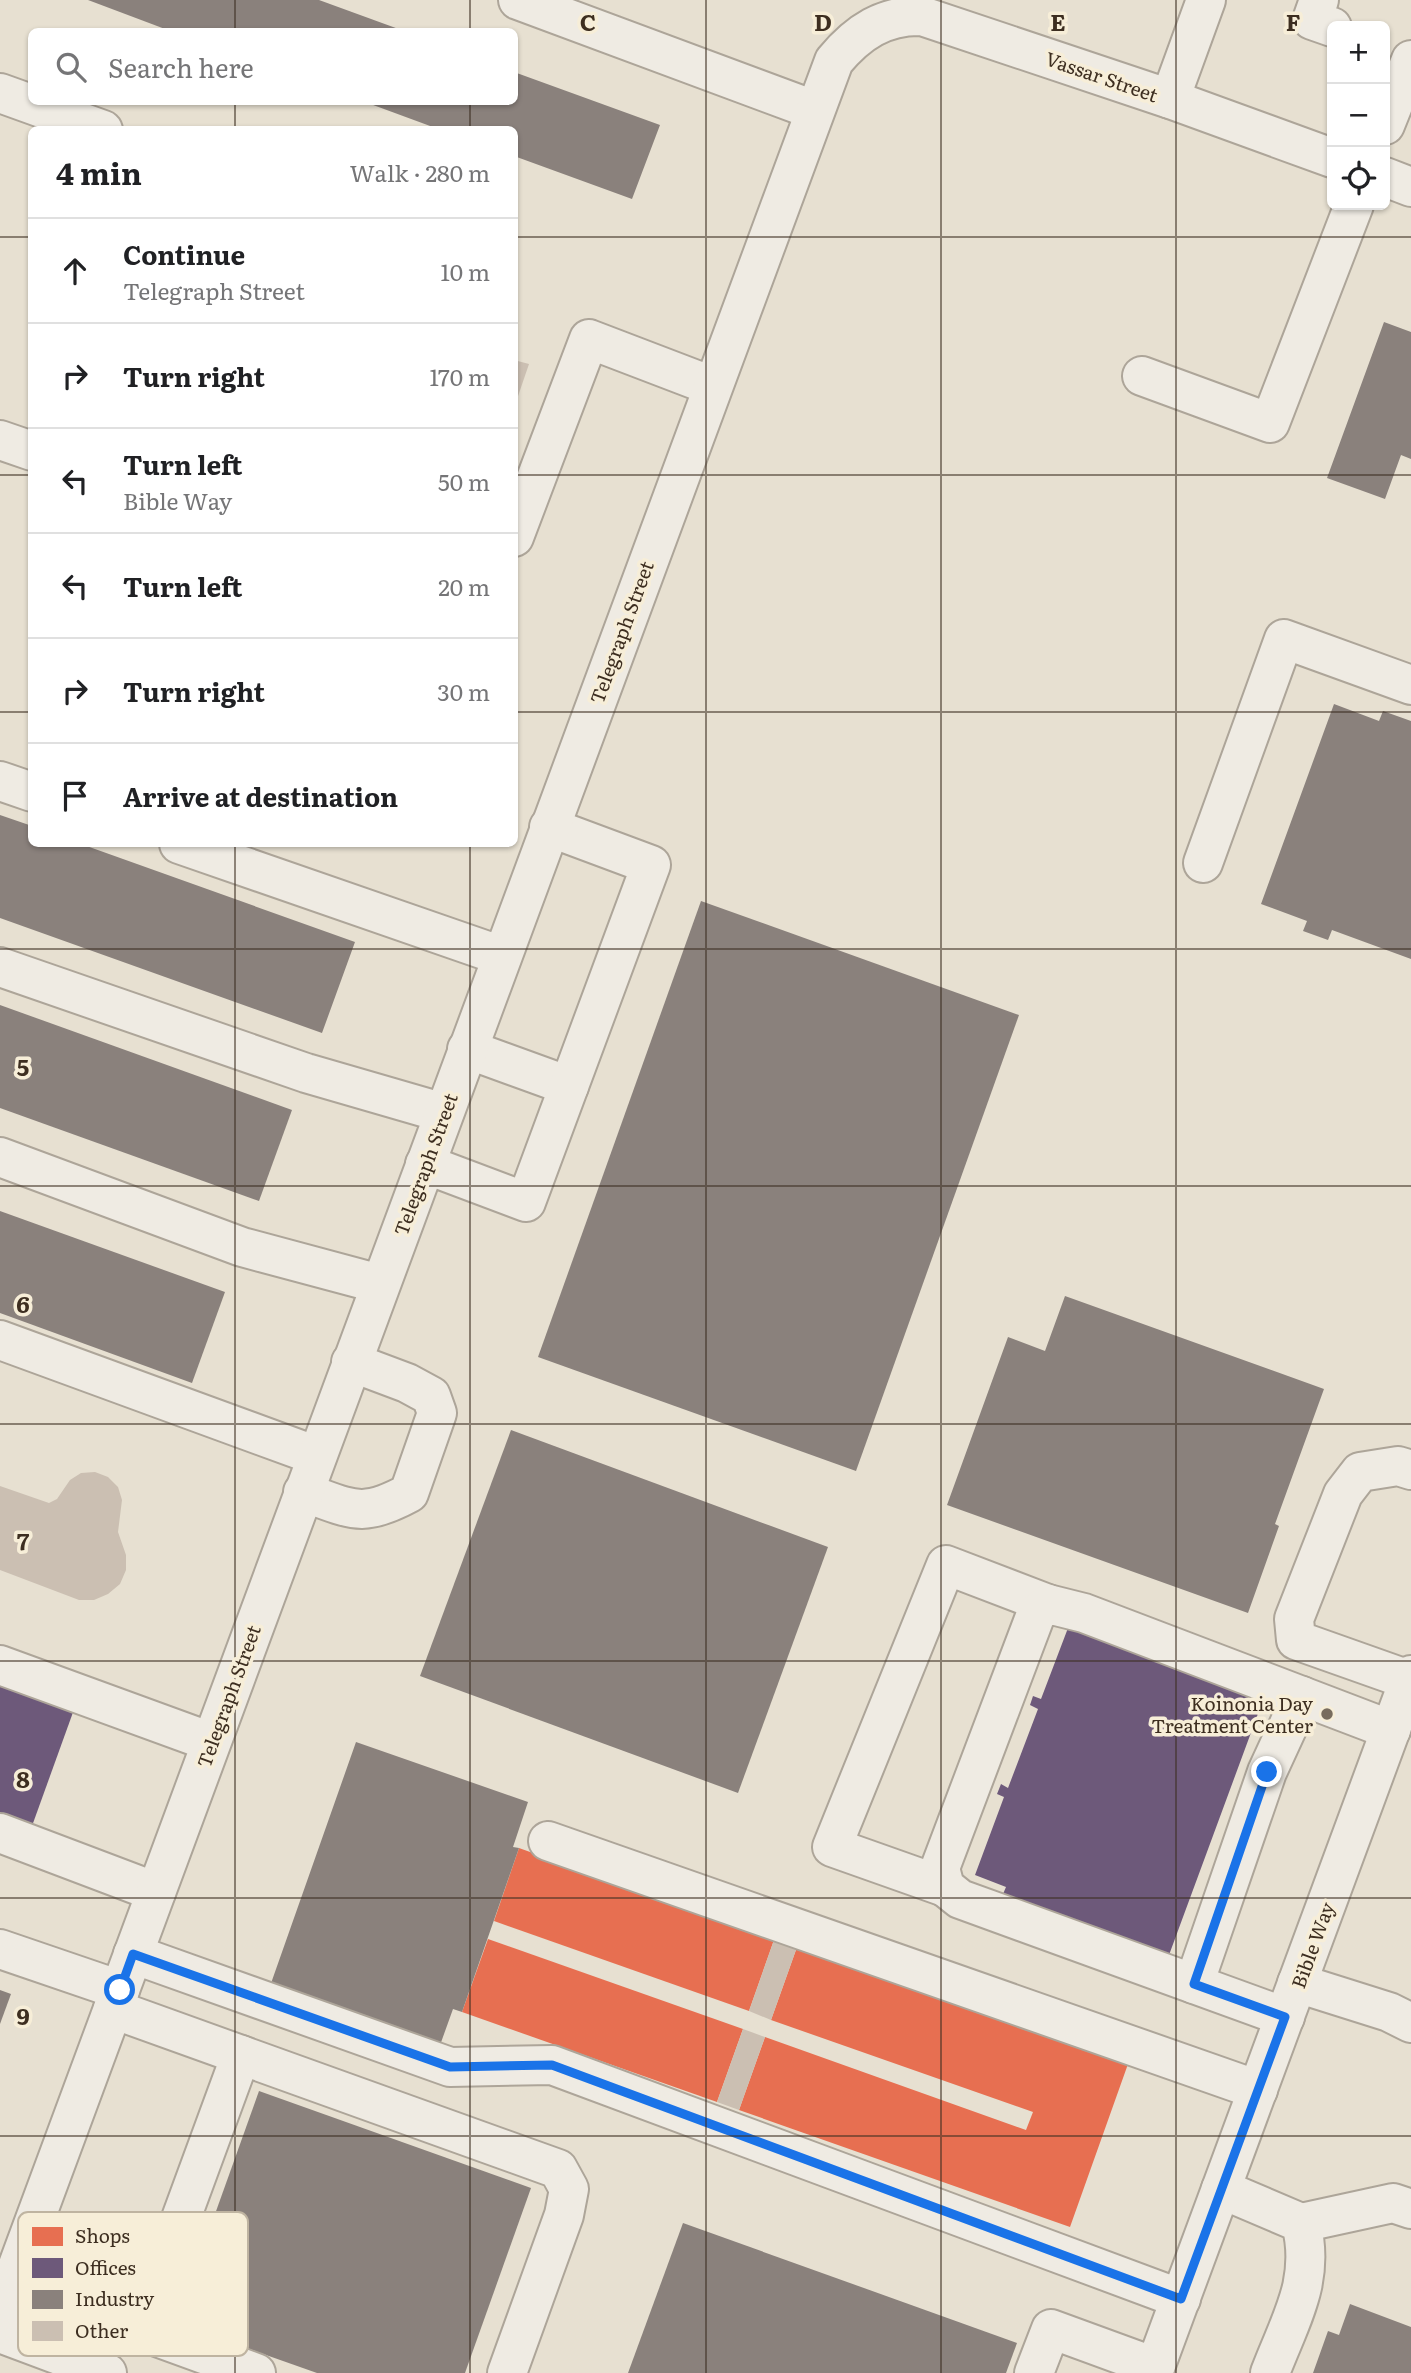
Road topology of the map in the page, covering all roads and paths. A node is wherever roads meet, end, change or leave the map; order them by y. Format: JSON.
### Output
{"nodes":[{"id":1,"x":518,"y":0,"type":"edge"},
{"id":2,"x":1206,"y":0,"type":"edge"},
{"id":3,"x":1319,"y":0,"type":"edge"},
{"id":4,"x":886,"y":15,"type":"edge"},
{"id":5,"x":1327,"y":25,"type":"edge"},
{"id":6,"x":1390,"y":48,"type":"edge"},
{"id":7,"x":1411,"y":58,"type":"edge"},
{"id":8,"x":0,"y":93,"type":"edge"},
{"id":9,"x":1170,"y":99,"type":"junction"},
{"id":10,"x":28,"y":103,"type":"edge"},
{"id":11,"x":33,"y":105,"type":"edge"},
{"id":12,"x":814,"y":110,"type":"junction"},
{"id":13,"x":1390,"y":112,"type":"edge"},
{"id":14,"x":92,"y":126,"type":"edge"},
{"id":15,"x":1327,"y":156,"type":"edge"},
{"id":16,"x":1390,"y":179,"type":"edge"},
{"id":17,"x":1411,"y":187,"type":"edge"},
{"id":18,"x":1352,"y":210,"type":"edge"},
{"id":19,"x":1142,"y":376,"type":"dead end"},
{"id":20,"x":712,"y":386,"type":"junction"},
{"id":21,"x":0,"y":440,"type":"edge"},
{"id":22,"x":28,"y":449,"type":"edge"},
{"id":23,"x":518,"y":526,"type":"edge"},
{"id":24,"x":1411,"y":685,"type":"edge"},
{"id":25,"x":0,"y":781,"type":"edge"},
{"id":26,"x":28,"y":791,"type":"edge"},
{"id":27,"x":549,"y":827,"type":"junction"},
{"id":28,"x":188,"y":847,"type":"edge"},
{"id":29,"x":1203,"y":863,"type":"dead end"},
{"id":30,"x":502,"y":956,"type":"junction"},
{"id":31,"x":0,"y":967,"type":"edge"},
{"id":32,"x":467,"y":1049,"type":"junction"},
{"id":33,"x":569,"y":1086,"type":"junction"},
{"id":34,"x":444,"y":1113,"type":"junction"},
{"id":35,"x":0,"y":1157,"type":"edge"},
{"id":36,"x":425,"y":1164,"type":"junction"},
{"id":37,"x":380,"y":1284,"type":"junction"},
{"id":38,"x":0,"y":1340,"type":"edge"},
{"id":39,"x":351,"y":1362,"type":"junction"},
{"id":40,"x":317,"y":1456,"type":"junction"},
{"id":41,"x":1411,"y":1471,"type":"edge"},
{"id":42,"x":303,"y":1492,"type":"junction"},
{"id":43,"x":1048,"y":1604,"type":"junction"},
{"id":44,"x":0,"y":1665,"type":"edge"},
{"id":45,"x":1410,"y":1677,"type":"edge"},
{"id":46,"x":1302,"y":1696,"type":"junction"},
{"id":47,"x":1391,"y":1730,"type":"junction"},
{"id":48,"x":211,"y":1742,"type":"junction"},
{"id":49,"x":0,"y":1833,"type":"edge"},
{"id":50,"x":548,"y":1841,"type":"dead end"},
{"id":51,"x":945,"y":1887,"type":"junction"},
{"id":52,"x":156,"y":1892,"type":"junction"},
{"id":53,"x":0,"y":1949,"type":"edge"},
{"id":54,"x":133,"y":1954,"type":"junction"},
{"id":55,"x":1194,"y":1984,"type":"junction"},
{"id":56,"x":116,"y":2000,"type":"junction"},
{"id":57,"x":1291,"y":2000,"type":"junction"},
{"id":58,"x":1411,"y":2023,"type":"edge"},
{"id":59,"x":241,"y":2055,"type":"junction"},
{"id":60,"x":1258,"y":2091,"type":"junction"},
{"id":61,"x":1221,"y":2189,"type":"junction"},
{"id":62,"x":1411,"y":2209,"type":"edge"},
{"id":63,"x":38,"y":2212,"type":"edge"},
{"id":64,"x":183,"y":2212,"type":"edge"},
{"id":65,"x":1301,"y":2223,"type":"junction"},
{"id":66,"x":18,"y":2266,"type":"edge"},
{"id":67,"x":6,"y":2299,"type":"edge"},
{"id":68,"x":1181,"y":2299,"type":"junction"},
{"id":69,"x":0,"y":2333,"type":"edge"},
{"id":70,"x":18,"y":2340,"type":"edge"},
{"id":71,"x":62,"y":2356,"type":"edge"},
{"id":72,"x":210,"y":2356,"type":"edge"},
{"id":73,"x":1154,"y":2370,"type":"edge"},
{"id":74,"x":107,"y":2373,"type":"edge"},
{"id":75,"x":256,"y":2373,"type":"edge"},
{"id":76,"x":507,"y":2373,"type":"edge"},
{"id":77,"x":1034,"y":2373,"type":"edge"},
{"id":78,"x":1270,"y":2373,"type":"edge"}],
"edges":[{"from":1,"to":12,"type":"street"},
{"from":2,"to":9,"type":"street"},
{"from":3,"to":5,"type":"street"},
{"from":4,"to":9,"type":"street","name":"Vassar Street"},
{"from":4,"to":12,"type":"street","name":"Telegraph Street"},
{"from":6,"to":7,"type":"street"},
{"from":7,"to":13,"type":"street"},
{"from":8,"to":10,"type":"street"},
{"from":9,"to":15,"type":"street","name":"Vassar Street"},
{"from":11,"to":14,"type":"street"},
{"from":12,"to":20,"type":"street","name":"Telegraph Street"},
{"from":16,"to":17,"type":"street"},
{"from":18,"to":19,"type":"street"},
{"from":20,"to":23,"type":"street"},
{"from":20,"to":27,"type":"street","name":"Telegraph Street"},
{"from":21,"to":22,"type":"street"},
{"from":24,"to":29,"type":"street"},
{"from":25,"to":26,"type":"street"},
{"from":27,"to":30,"type":"street","name":"Telegraph Street"},
{"from":27,"to":33,"type":"street"},
{"from":28,"to":30,"type":"street"},
{"from":30,"to":32,"type":"street","name":"Telegraph Street"},
{"from":31,"to":34,"type":"street"},
{"from":32,"to":33,"type":"street"},
{"from":32,"to":34,"type":"street","name":"Telegraph Street"},
{"from":33,"to":36,"type":"street"},
{"from":34,"to":36,"type":"street","name":"Telegraph Street"},
{"from":35,"to":37,"type":"street"},
{"from":36,"to":37,"type":"street","name":"Telegraph Street"},
{"from":37,"to":39,"type":"street","name":"Telegraph Street"},
{"from":38,"to":40,"type":"street"},
{"from":39,"to":40,"type":"street","name":"Telegraph Street"},
{"from":39,"to":42,"type":"street"},
{"from":40,"to":42,"type":"street","name":"Telegraph Street"},
{"from":41,"to":45,"type":"street"},
{"from":42,"to":48,"type":"street","name":"Telegraph Street"},
{"from":43,"to":46,"type":"street"},
{"from":43,"to":51,"type":"street"},
{"from":43,"to":51,"type":"street"},
{"from":44,"to":48,"type":"street"},
{"from":45,"to":47,"type":"street","name":"Bible Way"},
{"from":46,"to":47,"type":"street"},
{"from":46,"to":55,"type":"street"},
{"from":47,"to":57,"type":"street","name":"Bible Way"},
{"from":48,"to":52,"type":"street","name":"Telegraph Street"},
{"from":49,"to":52,"type":"street"},
{"from":50,"to":60,"type":"street"},
{"from":51,"to":55,"type":"street"},
{"from":52,"to":54,"type":"street","name":"Telegraph Street"},
{"from":53,"to":56,"type":"street"},
{"from":54,"to":56,"type":"street","name":"Telegraph Street"},
{"from":54,"to":68,"type":"street"},
{"from":55,"to":57,"type":"street"},
{"from":56,"to":59,"type":"street"},
{"from":56,"to":63,"type":"street","name":"Telegraph Street"},
{"from":57,"to":58,"type":"street"},
{"from":57,"to":60,"type":"street","name":"Bible Way"},
{"from":59,"to":64,"type":"street"},
{"from":59,"to":76,"type":"street"},
{"from":60,"to":61,"type":"street","name":"Bible Way"},
{"from":61,"to":65,"type":"street"},
{"from":61,"to":68,"type":"street","name":"Bible Way"},
{"from":62,"to":65,"type":"street"},
{"from":65,"to":78,"type":"street"},
{"from":66,"to":67,"type":"street","name":"Telegraph Street"},
{"from":68,"to":73,"type":"street","name":"Bible Way"},
{"from":69,"to":70,"type":"street"},
{"from":71,"to":74,"type":"street"},
{"from":72,"to":75,"type":"street"},
{"from":73,"to":77,"type":"street"}]}
